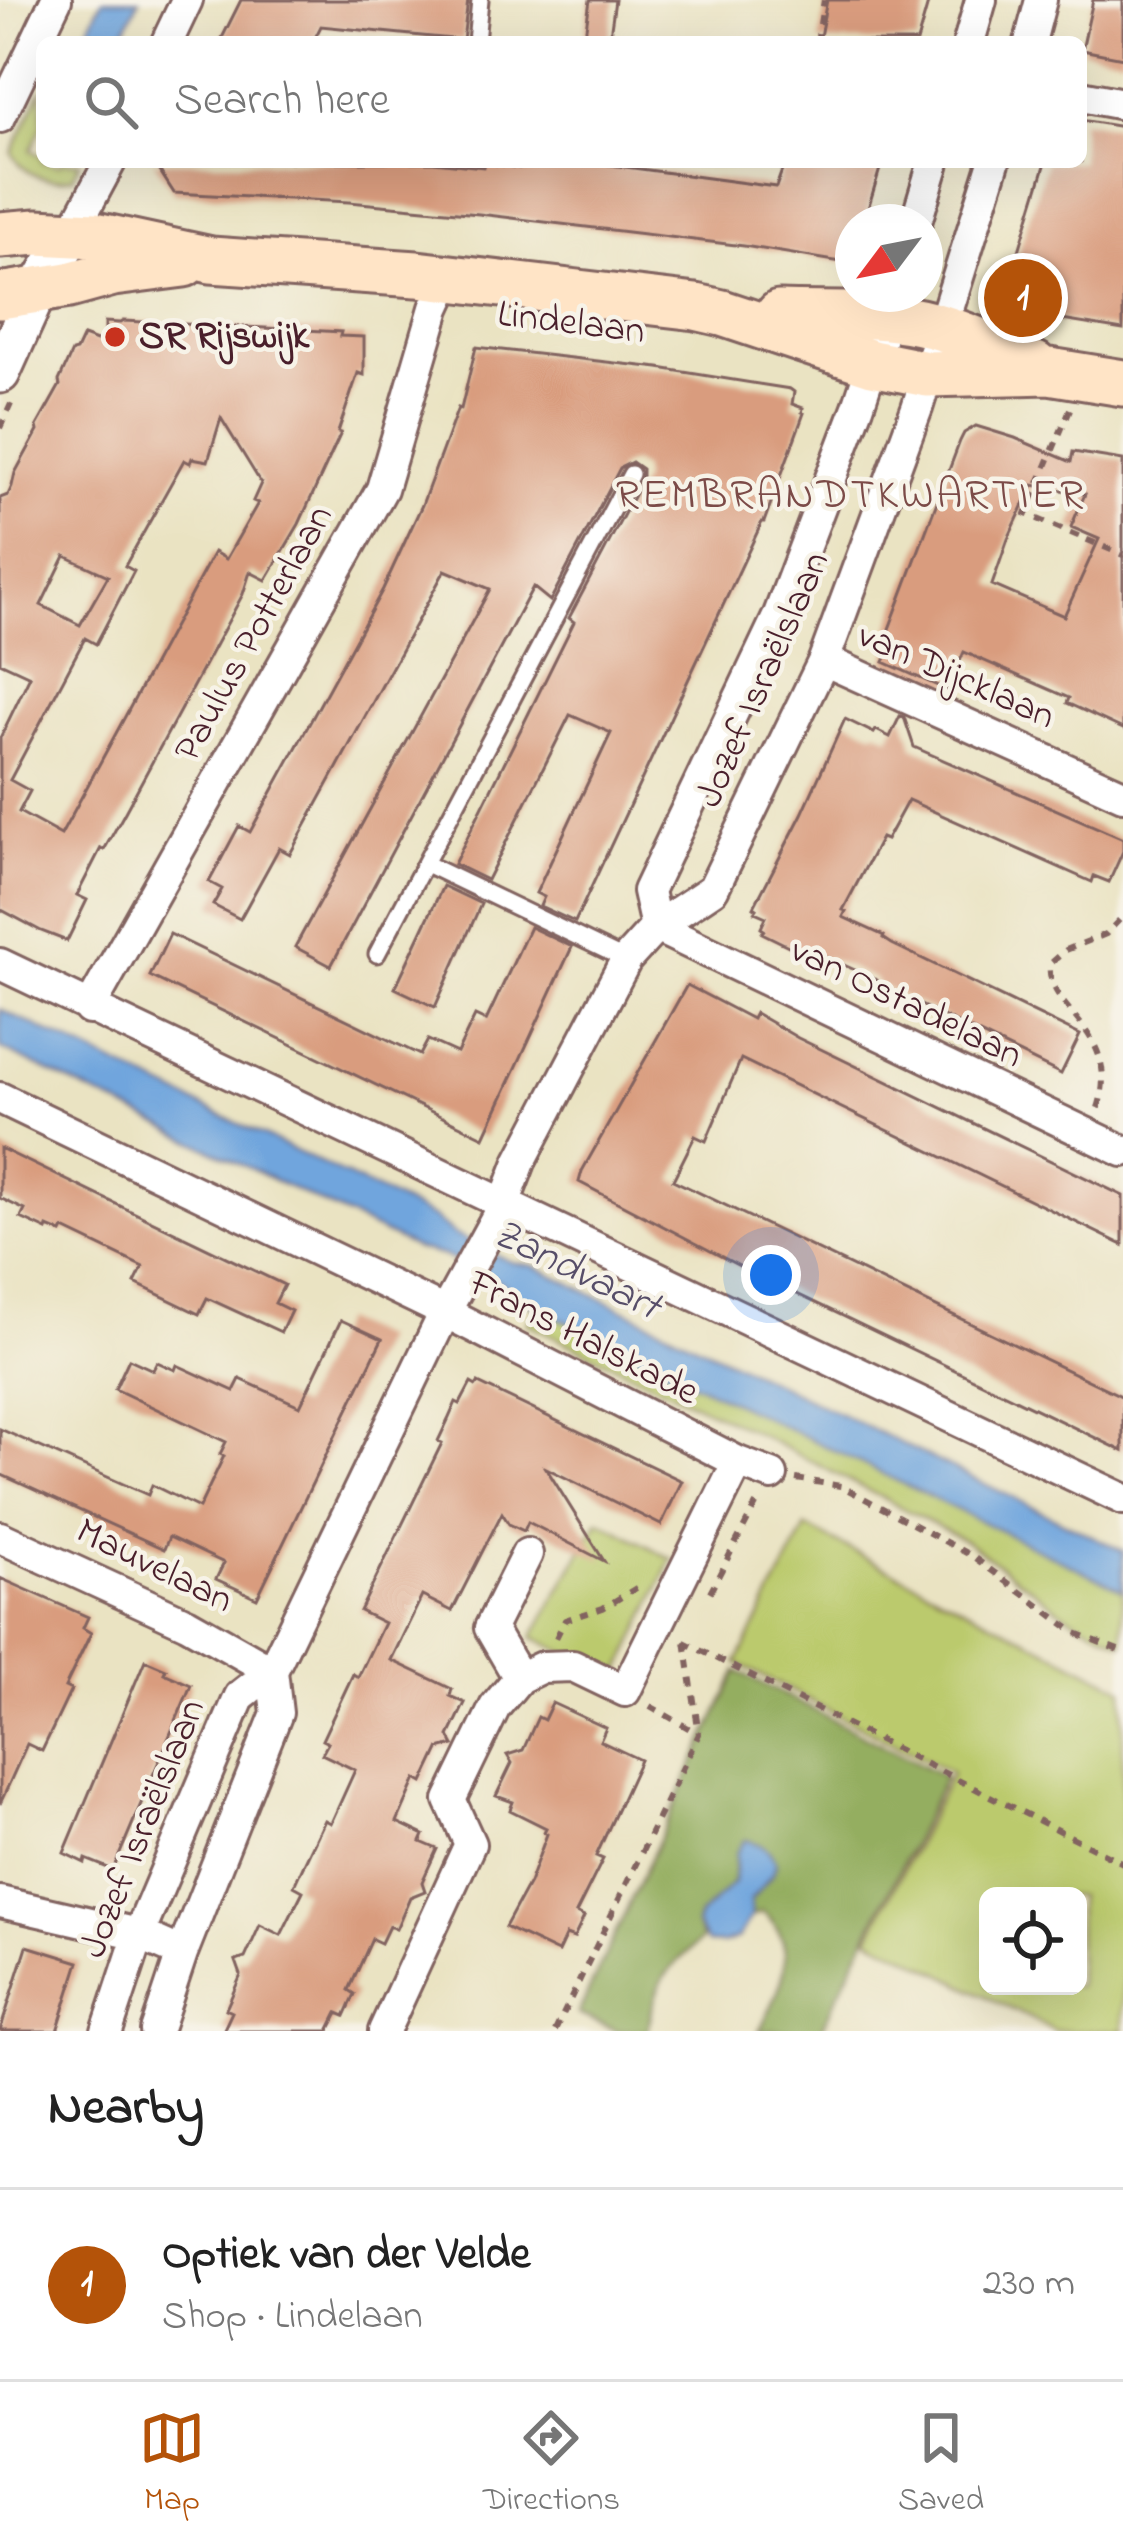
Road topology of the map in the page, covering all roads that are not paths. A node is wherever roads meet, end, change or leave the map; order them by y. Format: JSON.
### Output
{"nodes":[{"id":1,"x":56,"y":0,"type":"edge"},
{"id":2,"x":187,"y":0,"type":"edge"},
{"id":3,"x":480,"y":0,"type":"edge"},
{"id":4,"x":981,"y":0,"type":"edge"},
{"id":5,"x":1041,"y":0,"type":"edge"},
{"id":6,"x":39,"y":36,"type":"edge"},
{"id":7,"x":170,"y":36,"type":"edge"},
{"id":8,"x":477,"y":36,"type":"edge"},
{"id":9,"x":971,"y":36,"type":"edge"},
{"id":10,"x":1032,"y":36,"type":"edge"},
{"id":11,"x":36,"y":42,"type":"edge"},
{"id":12,"x":1087,"y":97,"type":"edge"},
{"id":13,"x":1123,"y":104,"type":"edge"},
{"id":14,"x":0,"y":117,"type":"edge"},
{"id":15,"x":107,"y":168,"type":"edge"},
{"id":16,"x":932,"y":168,"type":"edge"},
{"id":17,"x":992,"y":168,"type":"edge"},
{"id":18,"x":921,"y":204,"type":"edge"},
{"id":19,"x":72,"y":233,"type":"junction"},
{"id":20,"x":0,"y":236,"type":"edge"},
{"id":21,"x":211,"y":260,"type":"junction"},
{"id":22,"x":19,"y":293,"type":"edge"},
{"id":23,"x":442,"y":294,"type":"junction"},
{"id":24,"x":835,"y":308,"type":"edge"},
{"id":25,"x":889,"y":312,"type":"edge"},
{"id":26,"x":905,"y":312,"type":"edge"},
{"id":27,"x":722,"y":313,"type":"junction"},
{"id":28,"x":942,"y":328,"type":"junction"},
{"id":29,"x":872,"y":363,"type":"junction"},
{"id":30,"x":0,"y":373,"type":"edge"},
{"id":31,"x":927,"y":374,"type":"junction"},
{"id":32,"x":1123,"y":383,"type":"edge"},
{"id":33,"x":1060,"y":388,"type":"junction"},
{"id":34,"x":631,"y":474,"type":"dead end"},
{"id":35,"x":824,"y":660,"type":"junction"},
{"id":36,"x":1123,"y":795,"type":"edge"},
{"id":37,"x":426,"y":864,"type":"junction"},
{"id":38,"x":656,"y":927,"type":"junction"},
{"id":39,"x":377,"y":954,"type":"dead end"},
{"id":40,"x":626,"y":960,"type":"junction"},
{"id":41,"x":0,"y":964,"type":"edge"},
{"id":42,"x":89,"y":1009,"type":"junction"},
{"id":43,"x":0,"y":1098,"type":"edge"},
{"id":44,"x":1123,"y":1150,"type":"edge"},
{"id":45,"x":501,"y":1210,"type":"junction"},
{"id":46,"x":445,"y":1312,"type":"junction"},
{"id":47,"x":738,"y":1462,"type":"junction"},
{"id":48,"x":772,"y":1475,"type":"road end"},
{"id":49,"x":1123,"y":1499,"type":"edge"},
{"id":50,"x":0,"y":1537,"type":"edge"},
{"id":51,"x":527,"y":1554,"type":"dead end"},
{"id":52,"x":272,"y":1671,"type":"junction"},
{"id":53,"x":531,"y":1673,"type":"junction"},
{"id":54,"x":0,"y":1902,"type":"edge"},
{"id":55,"x":139,"y":1934,"type":"junction"},
{"id":56,"x":182,"y":1953,"type":"junction"},
{"id":57,"x":107,"y":2031,"type":"edge"},
{"id":58,"x":156,"y":2031,"type":"edge"},
{"id":59,"x":384,"y":2031,"type":"edge"}],
"edges":[{"from":1,"to":6,"type":"street"},
{"from":2,"to":7,"type":"street"},
{"from":3,"to":8,"type":"lane"},
{"from":4,"to":9,"type":"street"},
{"from":5,"to":10,"type":"street"},
{"from":11,"to":14,"type":"street"},
{"from":12,"to":13,"type":"street"},
{"from":15,"to":19,"type":"street"},
{"from":16,"to":18,"type":"street"},
{"from":17,"to":28,"type":"street","name":"Jozef Israëlslaan"},
{"from":19,"to":20,"type":"main road","name":"Lindelaan"},
{"from":19,"to":21,"type":"main road","name":"Lindelaan"},
{"from":19,"to":22,"type":"street"},
{"from":21,"to":22,"type":"main road","name":"Lindelaan"},
{"from":21,"to":23,"type":"main road","name":"Lindelaan"},
{"from":22,"to":30,"type":"street"},
{"from":23,"to":27,"type":"main road","name":"Lindelaan"},
{"from":23,"to":42,"type":"street","name":"Paulus Potterlaan"},
{"from":24,"to":27,"type":"main road","name":"Lindelaan"},
{"from":25,"to":29,"type":"street","name":"Jozef Israëlslaan"},
{"from":26,"to":28,"type":"main road","name":"Lindelaan"},
{"from":27,"to":29,"type":"main road","name":"Lindelaan"},
{"from":28,"to":31,"type":"street","name":"Jozef Israëlslaan"},
{"from":28,"to":33,"type":"main road","name":"Lindelaan"},
{"from":29,"to":31,"type":"main road","name":"Lindelaan"},
{"from":29,"to":38,"type":"street","name":"Jozef Israëlslaan"},
{"from":31,"to":33,"type":"main road","name":"Lindelaan"},
{"from":31,"to":35,"type":"street","name":"Jozef Israëlslaan"},
{"from":32,"to":33,"type":"main road","name":"Lindelaan"},
{"from":34,"to":37,"type":"lane"},
{"from":35,"to":36,"type":"street","name":"van Dijcklaan"},
{"from":35,"to":38,"type":"street","name":"Jozef Israëlslaan"},
{"from":37,"to":39,"type":"lane"},
{"from":37,"to":40,"type":"lane"},
{"from":38,"to":40,"type":"street","name":"Jozef Israëlslaan"},
{"from":38,"to":44,"type":"street","name":"van Ostadelaan"},
{"from":40,"to":45,"type":"street","name":"Jozef Israëlslaan"},
{"from":41,"to":42,"type":"street"},
{"from":42,"to":45,"type":"street"},
{"from":43,"to":46,"type":"street","name":"Frans Halskade"},
{"from":45,"to":46,"type":"street","name":"Jozef Israëlslaan"},
{"from":45,"to":49,"type":"street"},
{"from":46,"to":47,"type":"street","name":"Frans Halskade"},
{"from":46,"to":52,"type":"street","name":"Jozef Israëlslaan"},
{"from":47,"to":48,"type":"street","name":"Frans Halskade"},
{"from":47,"to":53,"type":"street"},
{"from":50,"to":52,"type":"street","name":"Mauvelaan"},
{"from":51,"to":53,"type":"street"},
{"from":52,"to":55,"type":"street","name":"Jozef Israëlslaan"},
{"from":52,"to":56,"type":"street","name":"Jozef Israëlslaan"},
{"from":53,"to":59,"type":"street"},
{"from":54,"to":55,"type":"street"},
{"from":55,"to":56,"type":"street"},
{"from":55,"to":57,"type":"street","name":"Jozef Israëlslaan"},
{"from":56,"to":58,"type":"street","name":"Jozef Israëlslaan"}]}
